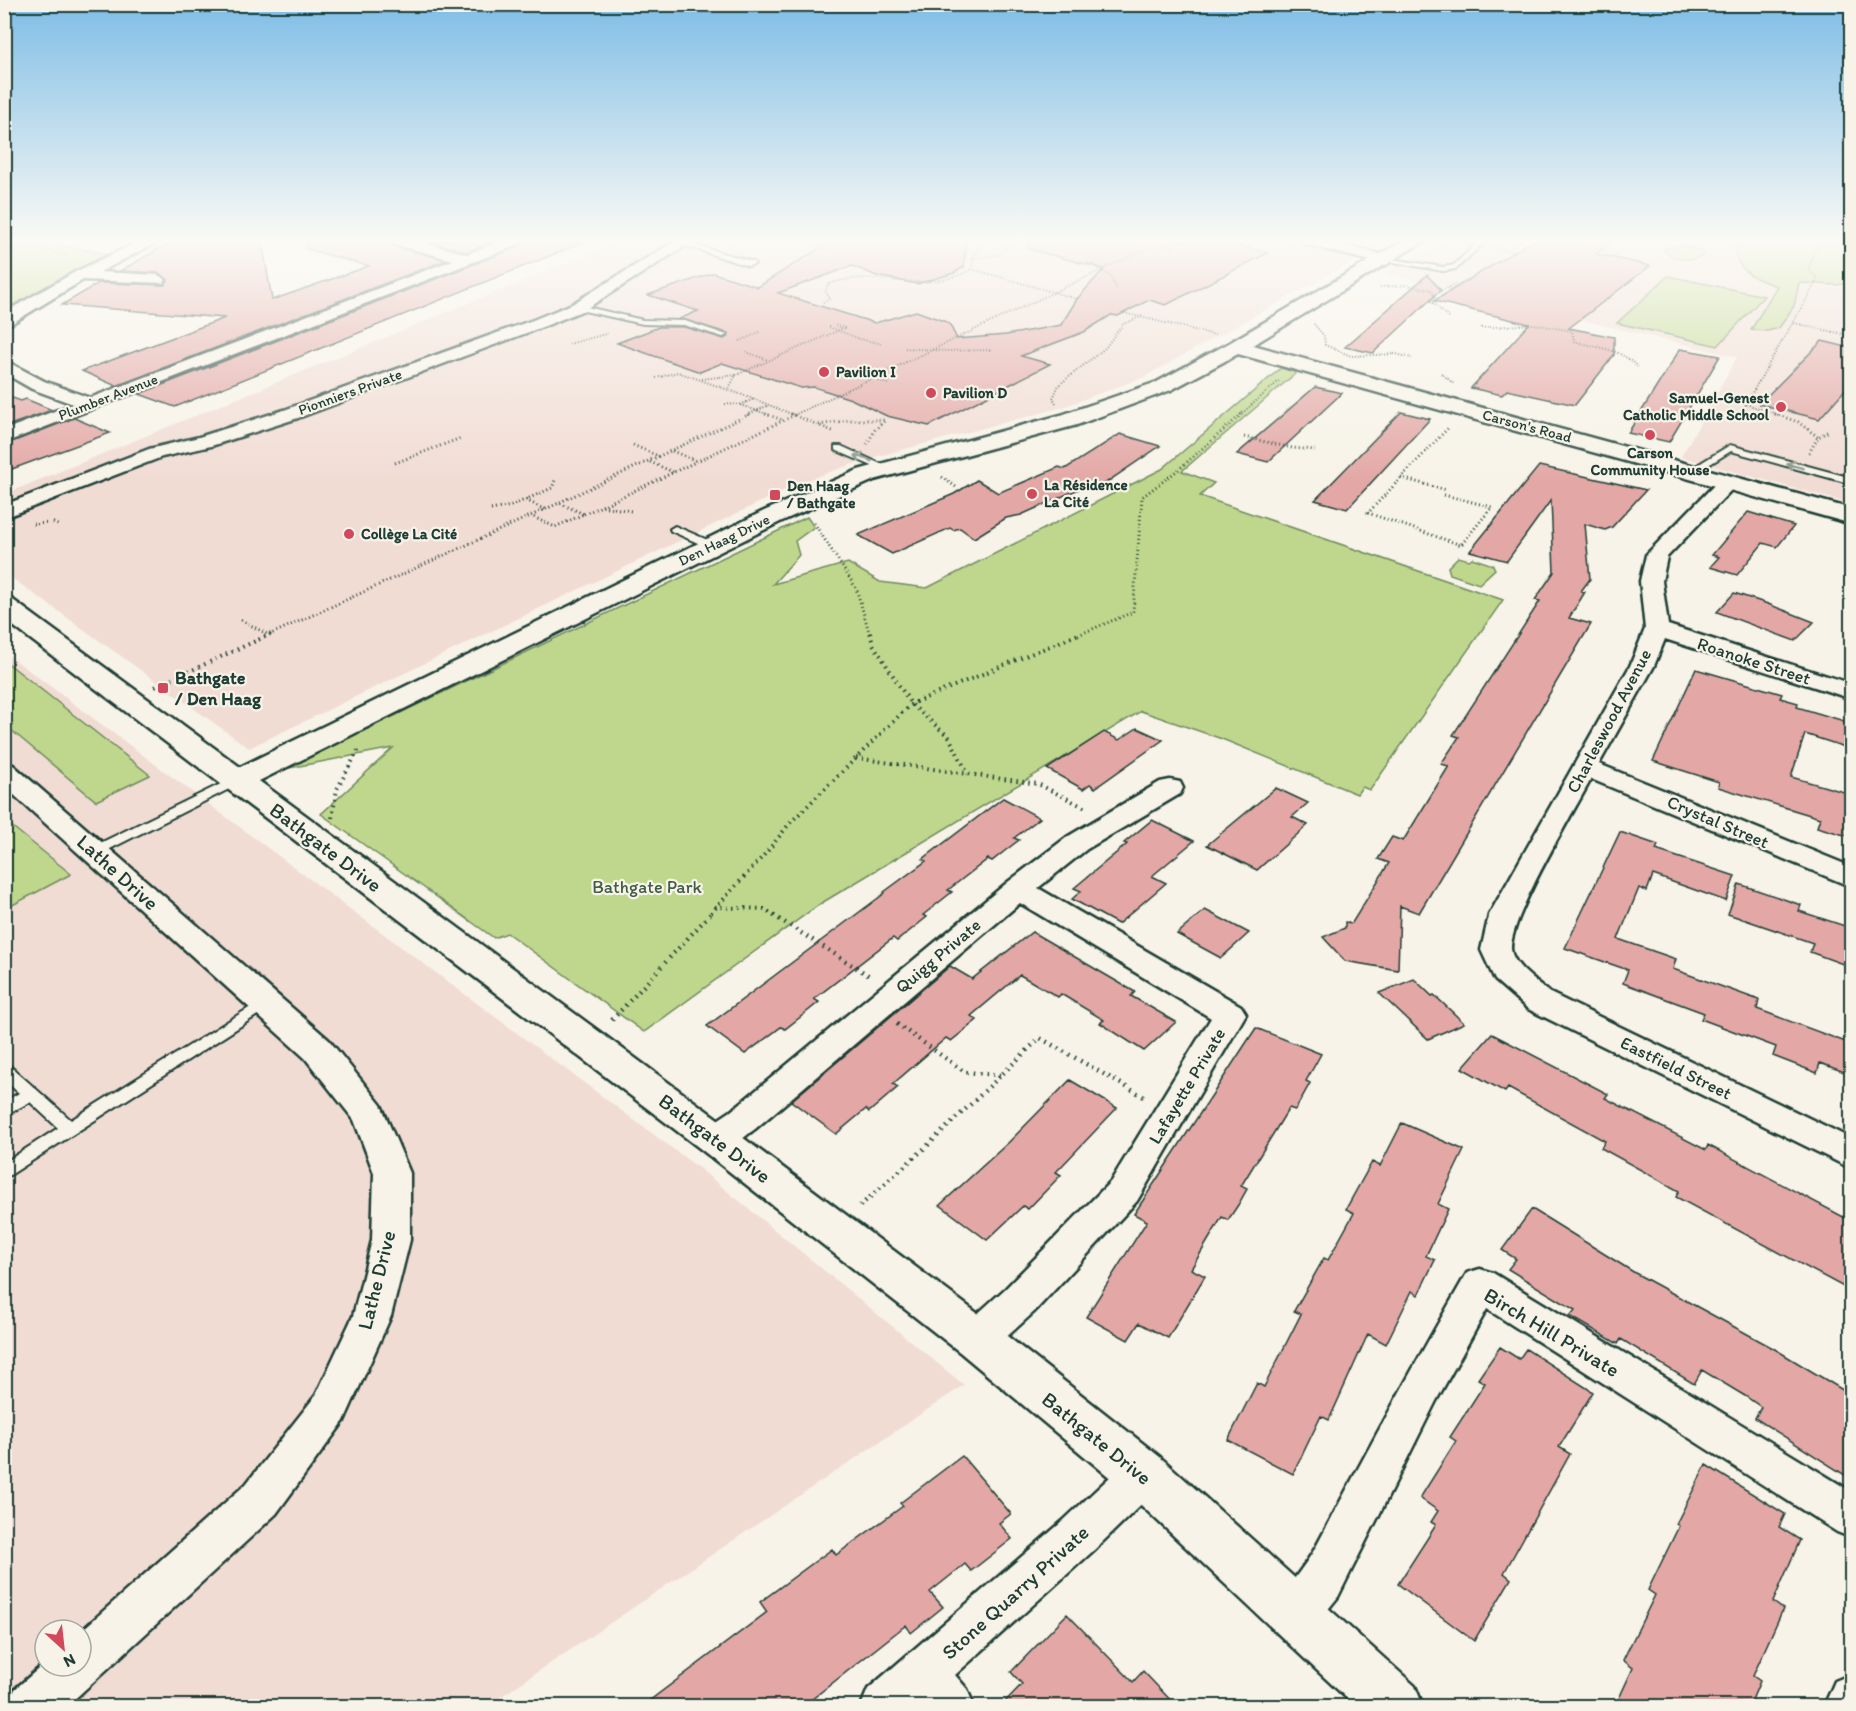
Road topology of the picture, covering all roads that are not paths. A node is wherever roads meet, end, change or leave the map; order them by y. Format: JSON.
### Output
{"nodes":[{"id":1,"x":307,"y":321,"type":"edge"},
{"id":2,"x":543,"y":321,"type":"edge"},
{"id":3,"x":638,"y":321,"type":"edge"},
{"id":4,"x":1270,"y":321,"type":"edge"},
{"id":5,"x":723,"y":335,"type":"dead end"},
{"id":6,"x":1230,"y":342,"type":"junction"},
{"id":7,"x":4,"y":365,"type":"edge"},
{"id":8,"x":90,"y":404,"type":"junction"},
{"id":9,"x":4,"y":437,"type":"edge"},
{"id":10,"x":204,"y":442,"type":"junction"},
{"id":11,"x":838,"y":448,"type":"dead end"},
{"id":12,"x":887,"y":468,"type":"junction"},
{"id":13,"x":1690,"y":472,"type":"junction"},
{"id":14,"x":1851,"y":481,"type":"edge"},
{"id":15,"x":1728,"y":482,"type":"junction"},
{"id":16,"x":4,"y":512,"type":"edge"},
{"id":17,"x":1851,"y":517,"type":"edge"},
{"id":18,"x":4,"y":524,"type":"edge"},
{"id":19,"x":675,"y":529,"type":"dead end"},
{"id":20,"x":713,"y":546,"type":"junction"},
{"id":21,"x":4,"y":606,"type":"edge"},
{"id":22,"x":1657,"y":629,"type":"junction"},
{"id":23,"x":1851,"y":692,"type":"edge"},
{"id":24,"x":1584,"y":767,"type":"junction"},
{"id":25,"x":4,"y":771,"type":"edge"},
{"id":26,"x":237,"y":780,"type":"junction"},
{"id":27,"x":1170,"y":788,"type":"dead end"},
{"id":28,"x":95,"y":851,"type":"junction"},
{"id":29,"x":1851,"y":878,"type":"edge"},
{"id":30,"x":1018,"y":889,"type":"junction"},
{"id":31,"x":1506,"y":972,"type":"joint"},
{"id":32,"x":265,"y":1003,"type":"junction"},
{"id":33,"x":4,"y":1070,"type":"edge"},
{"id":34,"x":31,"y":1094,"type":"junction"},
{"id":35,"x":4,"y":1110,"type":"edge"},
{"id":36,"x":70,"y":1130,"type":"junction"},
{"id":37,"x":716,"y":1139,"type":"junction"},
{"id":38,"x":1851,"y":1155,"type":"edge"},
{"id":39,"x":4,"y":1172,"type":"edge"},
{"id":40,"x":976,"y":1339,"type":"junction"},
{"id":41,"x":1143,"y":1474,"type":"junction"},
{"id":42,"x":1851,"y":1517,"type":"edge"},
{"id":43,"x":1296,"y":1613,"type":"junction"},
{"id":44,"x":93,"y":1651,"type":"edge"},
{"id":45,"x":64,"y":1678,"type":"edge"},
{"id":46,"x":937,"y":1690,"type":"edge"},
{"id":47,"x":1851,"y":1698,"type":"edge"},
{"id":48,"x":32,"y":1707,"type":"edge"},
{"id":49,"x":885,"y":1707,"type":"edge"},
{"id":50,"x":1395,"y":1707,"type":"edge"},
{"id":51,"x":1848,"y":1707,"type":"edge"}],
"edges":[{"from":1,"to":8,"type":"street","name":"Plumber Avenue"},
{"from":2,"to":10,"type":"street","name":"Pionniers Private"},
{"from":3,"to":5,"type":"lane"},
{"from":4,"to":6,"type":"street","name":"Den Haag Drive"},
{"from":6,"to":12,"type":"street","name":"Den Haag Drive"},
{"from":6,"to":13,"type":"street","name":"Carson's Road"},
{"from":7,"to":8,"type":"street"},
{"from":8,"to":9,"type":"street","name":"Plumber Avenue"},
{"from":10,"to":16,"type":"street","name":"Pionniers Private"},
{"from":10,"to":18,"type":"street","name":"Pionniers Private"},
{"from":12,"to":11,"type":"lane","one_way":true},
{"from":12,"to":20,"type":"street","name":"Den Haag Drive"},
{"from":14,"to":13,"type":"lane","one_way":true},
{"from":13,"to":15,"type":"street","name":"Carson's Road"},
{"from":15,"to":17,"type":"street","name":"Carson's Road"},
{"from":15,"to":22,"type":"street","name":"Charleswood Avenue"},
{"from":19,"to":20,"type":"lane"},
{"from":20,"to":26,"type":"street","name":"Den Haag Drive"},
{"from":21,"to":26,"type":"street","name":"Bathgate Drive"},
{"from":22,"to":23,"type":"street","name":"Roanoke Street"},
{"from":22,"to":24,"type":"street","name":"Charleswood Avenue"},
{"from":24,"to":29,"type":"street","name":"Crystal Street"},
{"from":24,"to":31,"type":"street","name":"Charleswood Avenue"},
{"from":25,"to":28,"type":"street","name":"Lathe Drive"},
{"from":26,"to":28,"type":"lane"},
{"from":26,"to":37,"type":"street","name":"Bathgate Drive"},
{"from":27,"to":30,"type":"street","name":"Quigg Private"},
{"from":28,"to":32,"type":"street","name":"Lathe Drive"},
{"from":30,"to":37,"type":"street","name":"Quigg Private"},
{"from":30,"to":40,"type":"street","name":"Lafayette Private"},
{"from":31,"to":38,"type":"street","name":"Eastfield Street"},
{"from":32,"to":36,"type":"lane"},
{"from":32,"to":44,"type":"street","name":"Lathe Drive"},
{"from":33,"to":34,"type":"lane"},
{"from":34,"to":35,"type":"lane"},
{"from":34,"to":36,"type":"lane"},
{"from":36,"to":39,"type":"lane"},
{"from":37,"to":40,"type":"street","name":"Bathgate Drive"},
{"from":40,"to":41,"type":"street","name":"Bathgate Drive"},
{"from":41,"to":43,"type":"street","name":"Bathgate Drive"},
{"from":41,"to":46,"type":"street","name":"Stone Quarry Private"},
{"from":42,"to":43,"type":"street","name":"Birch Hill Private"},
{"from":43,"to":50,"type":"street","name":"Bathgate Drive"},
{"from":45,"to":48,"type":"street"},
{"from":46,"to":49,"type":"street","name":"Stone Quarry Private"},
{"from":47,"to":51,"type":"street"}]}
